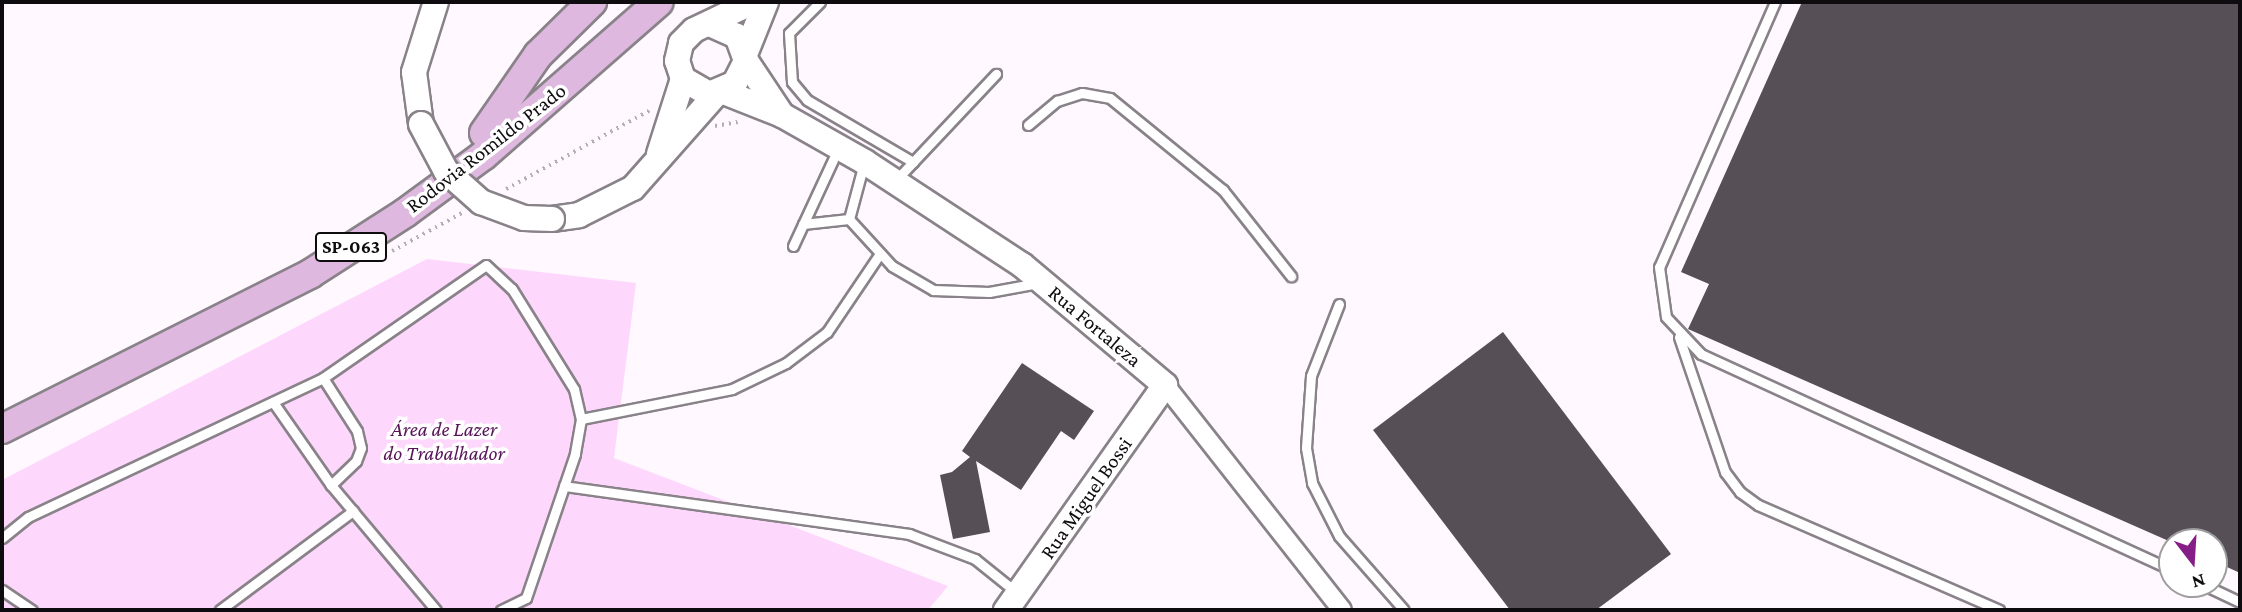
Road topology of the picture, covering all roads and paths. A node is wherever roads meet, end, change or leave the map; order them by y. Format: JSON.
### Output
{"nodes":[{"id":1,"x":436,"y":2,"type":"edge"},
{"id":2,"x":592,"y":2,"type":"edge"},
{"id":3,"x":642,"y":2,"type":"edge"},
{"id":4,"x":659,"y":2,"type":"edge"},
{"id":5,"x":753,"y":2,"type":"edge"},
{"id":6,"x":766,"y":2,"type":"edge"},
{"id":7,"x":820,"y":2,"type":"edge"},
{"id":8,"x":1775,"y":2,"type":"edge"},
{"id":9,"x":712,"y":25,"type":"junction"},
{"id":10,"x":746,"y":56,"type":"junction"},
{"id":11,"x":996,"y":74,"type":"dead end"},
{"id":12,"x":683,"y":79,"type":"junction"},
{"id":13,"x":720,"y":92,"type":"junction"},
{"id":14,"x":757,"y":105,"type":"junction"},
{"id":15,"x":684,"y":115,"type":"junction"},
{"id":16,"x":782,"y":115,"type":"junction"},
{"id":17,"x":1028,"y":125,"type":"dead end"},
{"id":18,"x":484,"y":133,"type":"junction"},
{"id":19,"x":839,"y":147,"type":"junction"},
{"id":20,"x":865,"y":162,"type":"junction"},
{"id":21,"x":913,"y":162,"type":"junction"},
{"id":22,"x":894,"y":181,"type":"junction"},
{"id":23,"x":500,"y":192,"type":"dead end"},
{"id":24,"x":475,"y":206,"type":"dead end"},
{"id":25,"x":849,"y":219,"type":"junction"},
{"id":26,"x":803,"y":224,"type":"junction"},
{"id":27,"x":793,"y":246,"type":"dead end"},
{"id":28,"x":879,"y":255,"type":"junction"},
{"id":29,"x":379,"y":257,"type":"dead end"},
{"id":30,"x":1291,"y":276,"type":"dead end"},
{"id":31,"x":1043,"y":282,"type":"junction"},
{"id":32,"x":1339,"y":304,"type":"dead end"},
{"id":33,"x":1679,"y":335,"type":"junction"},
{"id":34,"x":323,"y":378,"type":"junction"},
{"id":35,"x":1165,"y":385,"type":"junction"},
{"id":36,"x":273,"y":402,"type":"junction"},
{"id":37,"x":2,"y":416,"type":"edge"},
{"id":38,"x":581,"y":419,"type":"junction"},
{"id":39,"x":2,"y":429,"type":"edge"},
{"id":40,"x":331,"y":485,"type":"junction"},
{"id":41,"x":564,"y":486,"type":"junction"},
{"id":42,"x":354,"y":511,"type":"junction"},
{"id":43,"x":2,"y":538,"type":"edge"},
{"id":44,"x":2158,"y":564,"type":"edge"},
{"id":45,"x":2,"y":590,"type":"edge"},
{"id":46,"x":1013,"y":602,"type":"edge"},
{"id":47,"x":32,"y":610,"type":"edge"},
{"id":48,"x":220,"y":610,"type":"edge"},
{"id":49,"x":436,"y":610,"type":"edge"},
{"id":50,"x":501,"y":610,"type":"edge"},
{"id":51,"x":1342,"y":610,"type":"edge"},
{"id":52,"x":1404,"y":610,"type":"edge"},
{"id":53,"x":1999,"y":610,"type":"edge"}],
"edges":[{"from":1,"to":15,"type":"main road","bridge":true},
{"from":2,"to":18,"type":"main road"},
{"from":3,"to":18,"type":"main road","name":"Rodovia Romildo Prado","number":"SP-063"},
{"from":4,"to":39,"type":"main road","name":"Rodovia Romildo Prado","number":"SP-063"},
{"from":5,"to":9,"type":"main road"},
{"from":6,"to":10,"type":"main road"},
{"from":7,"to":21,"type":"lane"},
{"from":8,"to":33,"type":"lane"},
{"from":9,"to":10,"type":"main road"},
{"from":9,"to":12,"type":"main road"},
{"from":10,"to":13,"type":"main road"},
{"from":10,"to":16,"type":"main road","name":"Rua Fortaleza"},
{"from":11,"to":21,"type":"lane"},
{"from":12,"to":13,"type":"main road"},
{"from":12,"to":15,"type":"main road"},
{"from":13,"to":14,"type":"main road","name":"Rua Fortaleza"},
{"from":13,"to":15,"type":"main road"},
{"from":14,"to":15,"type":"path"},
{"from":14,"to":16,"type":"main road","name":"Rua Fortaleza"},
{"from":15,"to":23,"type":"path"},
{"from":16,"to":19,"type":"main road","name":"Rua Fortaleza"},
{"from":17,"to":30,"type":"lane"},
{"from":18,"to":37,"type":"main road","name":"Rodovia Romildo Prado","number":"SP-063"},
{"from":19,"to":20,"type":"main road","name":"Rua Fortaleza"},
{"from":19,"to":26,"type":"lane"},
{"from":20,"to":22,"type":"main road","name":"Rua Fortaleza"},
{"from":20,"to":25,"type":"lane"},
{"from":21,"to":22,"type":"lane"},
{"from":22,"to":31,"type":"main road","name":"Rua Fortaleza"},
{"from":24,"to":29,"type":"path"},
{"from":25,"to":26,"type":"lane"},
{"from":25,"to":28,"type":"lane"},
{"from":26,"to":27,"type":"lane"},
{"from":28,"to":31,"type":"lane"},
{"from":28,"to":38,"type":"lane"},
{"from":31,"to":35,"type":"main road","name":"Rua Fortaleza"},
{"from":32,"to":52,"type":"lane"},
{"from":33,"to":44,"type":"lane"},
{"from":33,"to":53,"type":"lane"},
{"from":34,"to":36,"type":"lane"},
{"from":34,"to":38,"type":"lane"},
{"from":34,"to":40,"type":"lane"},
{"from":35,"to":46,"type":"main road","name":"Rua Miguel Bossi"},
{"from":35,"to":51,"type":"street","name":"Rua Fortaleza"},
{"from":36,"to":40,"type":"lane"},
{"from":36,"to":43,"type":"lane"},
{"from":38,"to":41,"type":"lane"},
{"from":40,"to":42,"type":"lane"},
{"from":41,"to":46,"type":"lane"},
{"from":41,"to":50,"type":"lane"},
{"from":42,"to":48,"type":"lane"},
{"from":42,"to":49,"type":"lane"},
{"from":45,"to":47,"type":"lane"}]}
